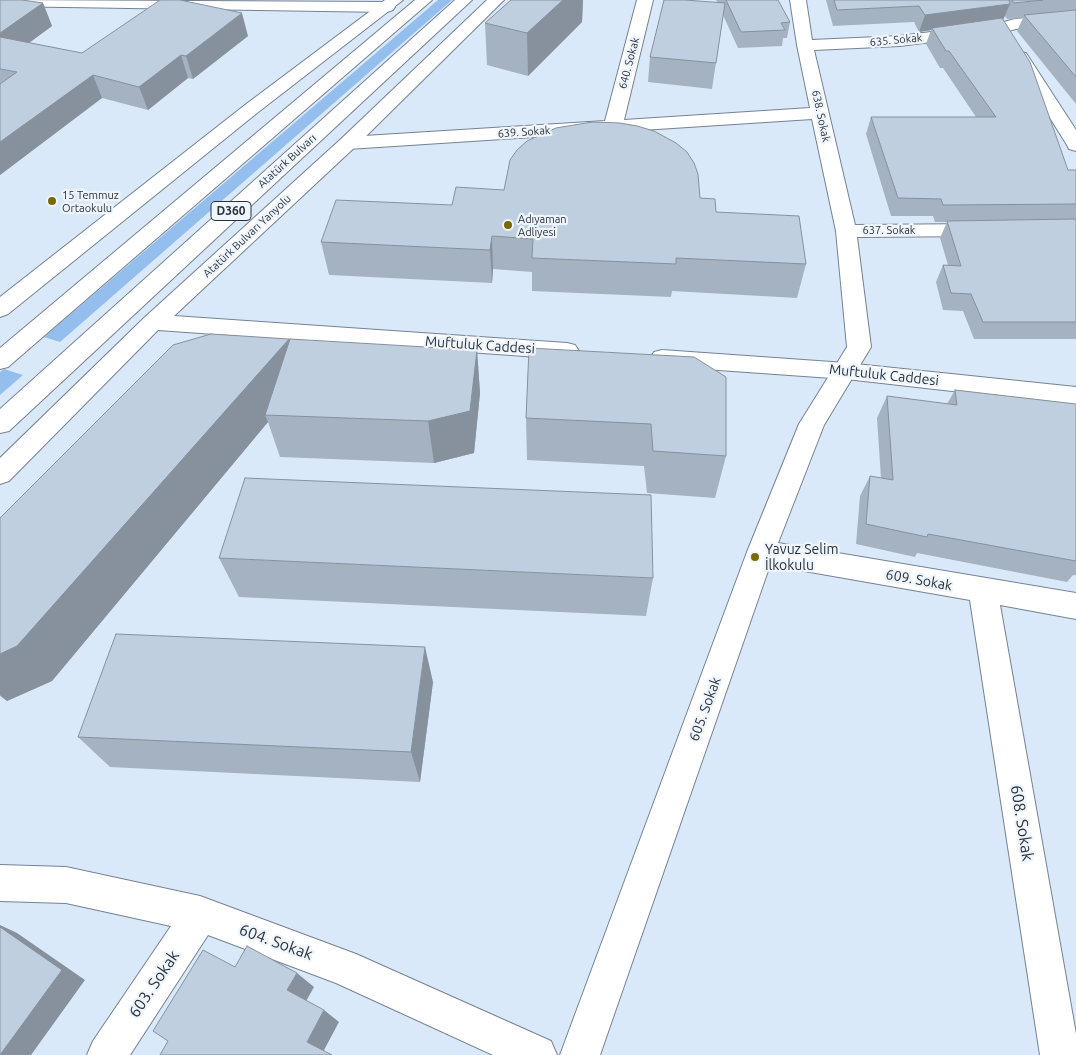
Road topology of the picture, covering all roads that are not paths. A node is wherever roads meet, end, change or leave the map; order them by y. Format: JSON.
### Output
{"nodes":[{"id":1,"x":424,"y":0,"type":"edge"},
{"id":2,"x":464,"y":0,"type":"edge"},
{"id":3,"x":496,"y":0,"type":"edge"},
{"id":4,"x":645,"y":0,"type":"edge"},
{"id":5,"x":798,"y":0,"type":"edge"},
{"id":6,"x":0,"y":1,"type":"edge"},
{"id":7,"x":391,"y":4,"type":"edge"},
{"id":8,"x":1076,"y":19,"type":"edge"},
{"id":9,"x":1002,"y":28,"type":"junction"},
{"id":10,"x":805,"y":45,"type":"junction"},
{"id":11,"x":820,"y":113,"type":"junction"},
{"id":12,"x":612,"y":126,"type":"junction"},
{"id":13,"x":348,"y":143,"type":"junction"},
{"id":14,"x":1076,"y":145,"type":"edge"},
{"id":15,"x":999,"y":230,"type":"edge"},
{"id":16,"x":846,"y":231,"type":"junction"},
{"id":17,"x":10,"y":292,"type":"edge"},
{"id":18,"x":0,"y":309,"type":"edge"},
{"id":19,"x":153,"y":322,"type":"junction"},
{"id":20,"x":589,"y":353,"type":"edge"},
{"id":21,"x":639,"y":357,"type":"edge"},
{"id":22,"x":0,"y":361,"type":"edge"},
{"id":23,"x":846,"y":371,"type":"junction"},
{"id":24,"x":1076,"y":396,"type":"edge"},
{"id":25,"x":0,"y":424,"type":"edge"},
{"id":26,"x":0,"y":474,"type":"edge"},
{"id":27,"x":761,"y":552,"type":"junction"},
{"id":28,"x":983,"y":591,"type":"junction"},
{"id":29,"x":1076,"y":606,"type":"edge"},
{"id":30,"x":0,"y":883,"type":"edge"},
{"id":31,"x":200,"y":914,"type":"junction"},
{"id":32,"x":107,"y":1055,"type":"edge"},
{"id":33,"x":537,"y":1055,"type":"edge"},
{"id":34,"x":580,"y":1055,"type":"edge"},
{"id":35,"x":1060,"y":1055,"type":"edge"}],
"edges":[{"from":1,"to":22,"type":"main road","number":"D360"},
{"from":2,"to":25,"type":"main road","name":"Atatürk Bulvarı","number":"D360"},
{"from":3,"to":13,"type":"main road","name":"Atatürk Bulvarı Yanyolu"},
{"from":4,"to":12,"type":"main road","name":"640. Sokak"},
{"from":5,"to":10,"type":"main road","name":"638. Sokak"},
{"from":6,"to":7,"type":"main road"},
{"from":7,"to":17,"type":"main road"},
{"from":8,"to":9,"type":"main road","name":"635. Sokak"},
{"from":9,"to":10,"type":"main road","name":"635. Sokak"},
{"from":9,"to":14,"type":"main road"},
{"from":10,"to":11,"type":"main road","name":"638. Sokak"},
{"from":11,"to":12,"type":"main road","name":"639. Sokak"},
{"from":11,"to":16,"type":"main road","name":"638. Sokak"},
{"from":12,"to":13,"type":"main road","name":"639. Sokak"},
{"from":13,"to":19,"type":"main road","name":"Atatürk Bulvarı Yanyolu"},
{"from":15,"to":16,"type":"main road","name":"637. Sokak"},
{"from":16,"to":23,"type":"main road","name":"637. Sokak"},
{"from":17,"to":18,"type":"main road"},
{"from":19,"to":20,"type":"main road","name":"Muftuluk Caddesi"},
{"from":19,"to":26,"type":"main road","name":"Atatürk Bulvarı Yanyolu"},
{"from":21,"to":23,"type":"main road","name":"Muftuluk Caddesi"},
{"from":23,"to":24,"type":"main road","name":"Muftuluk Caddesi"},
{"from":23,"to":27,"type":"main road","name":"605. Sokak"},
{"from":27,"to":28,"type":"main road","name":"609. Sokak"},
{"from":27,"to":34,"type":"main road","name":"605. Sokak"},
{"from":28,"to":29,"type":"main road","name":"609. Sokak"},
{"from":28,"to":35,"type":"main road","name":"608. Sokak"},
{"from":30,"to":31,"type":"main road","name":"604. Sokak"},
{"from":31,"to":32,"type":"main road","name":"603. Sokak"},
{"from":31,"to":33,"type":"main road","name":"604. Sokak"}]}
